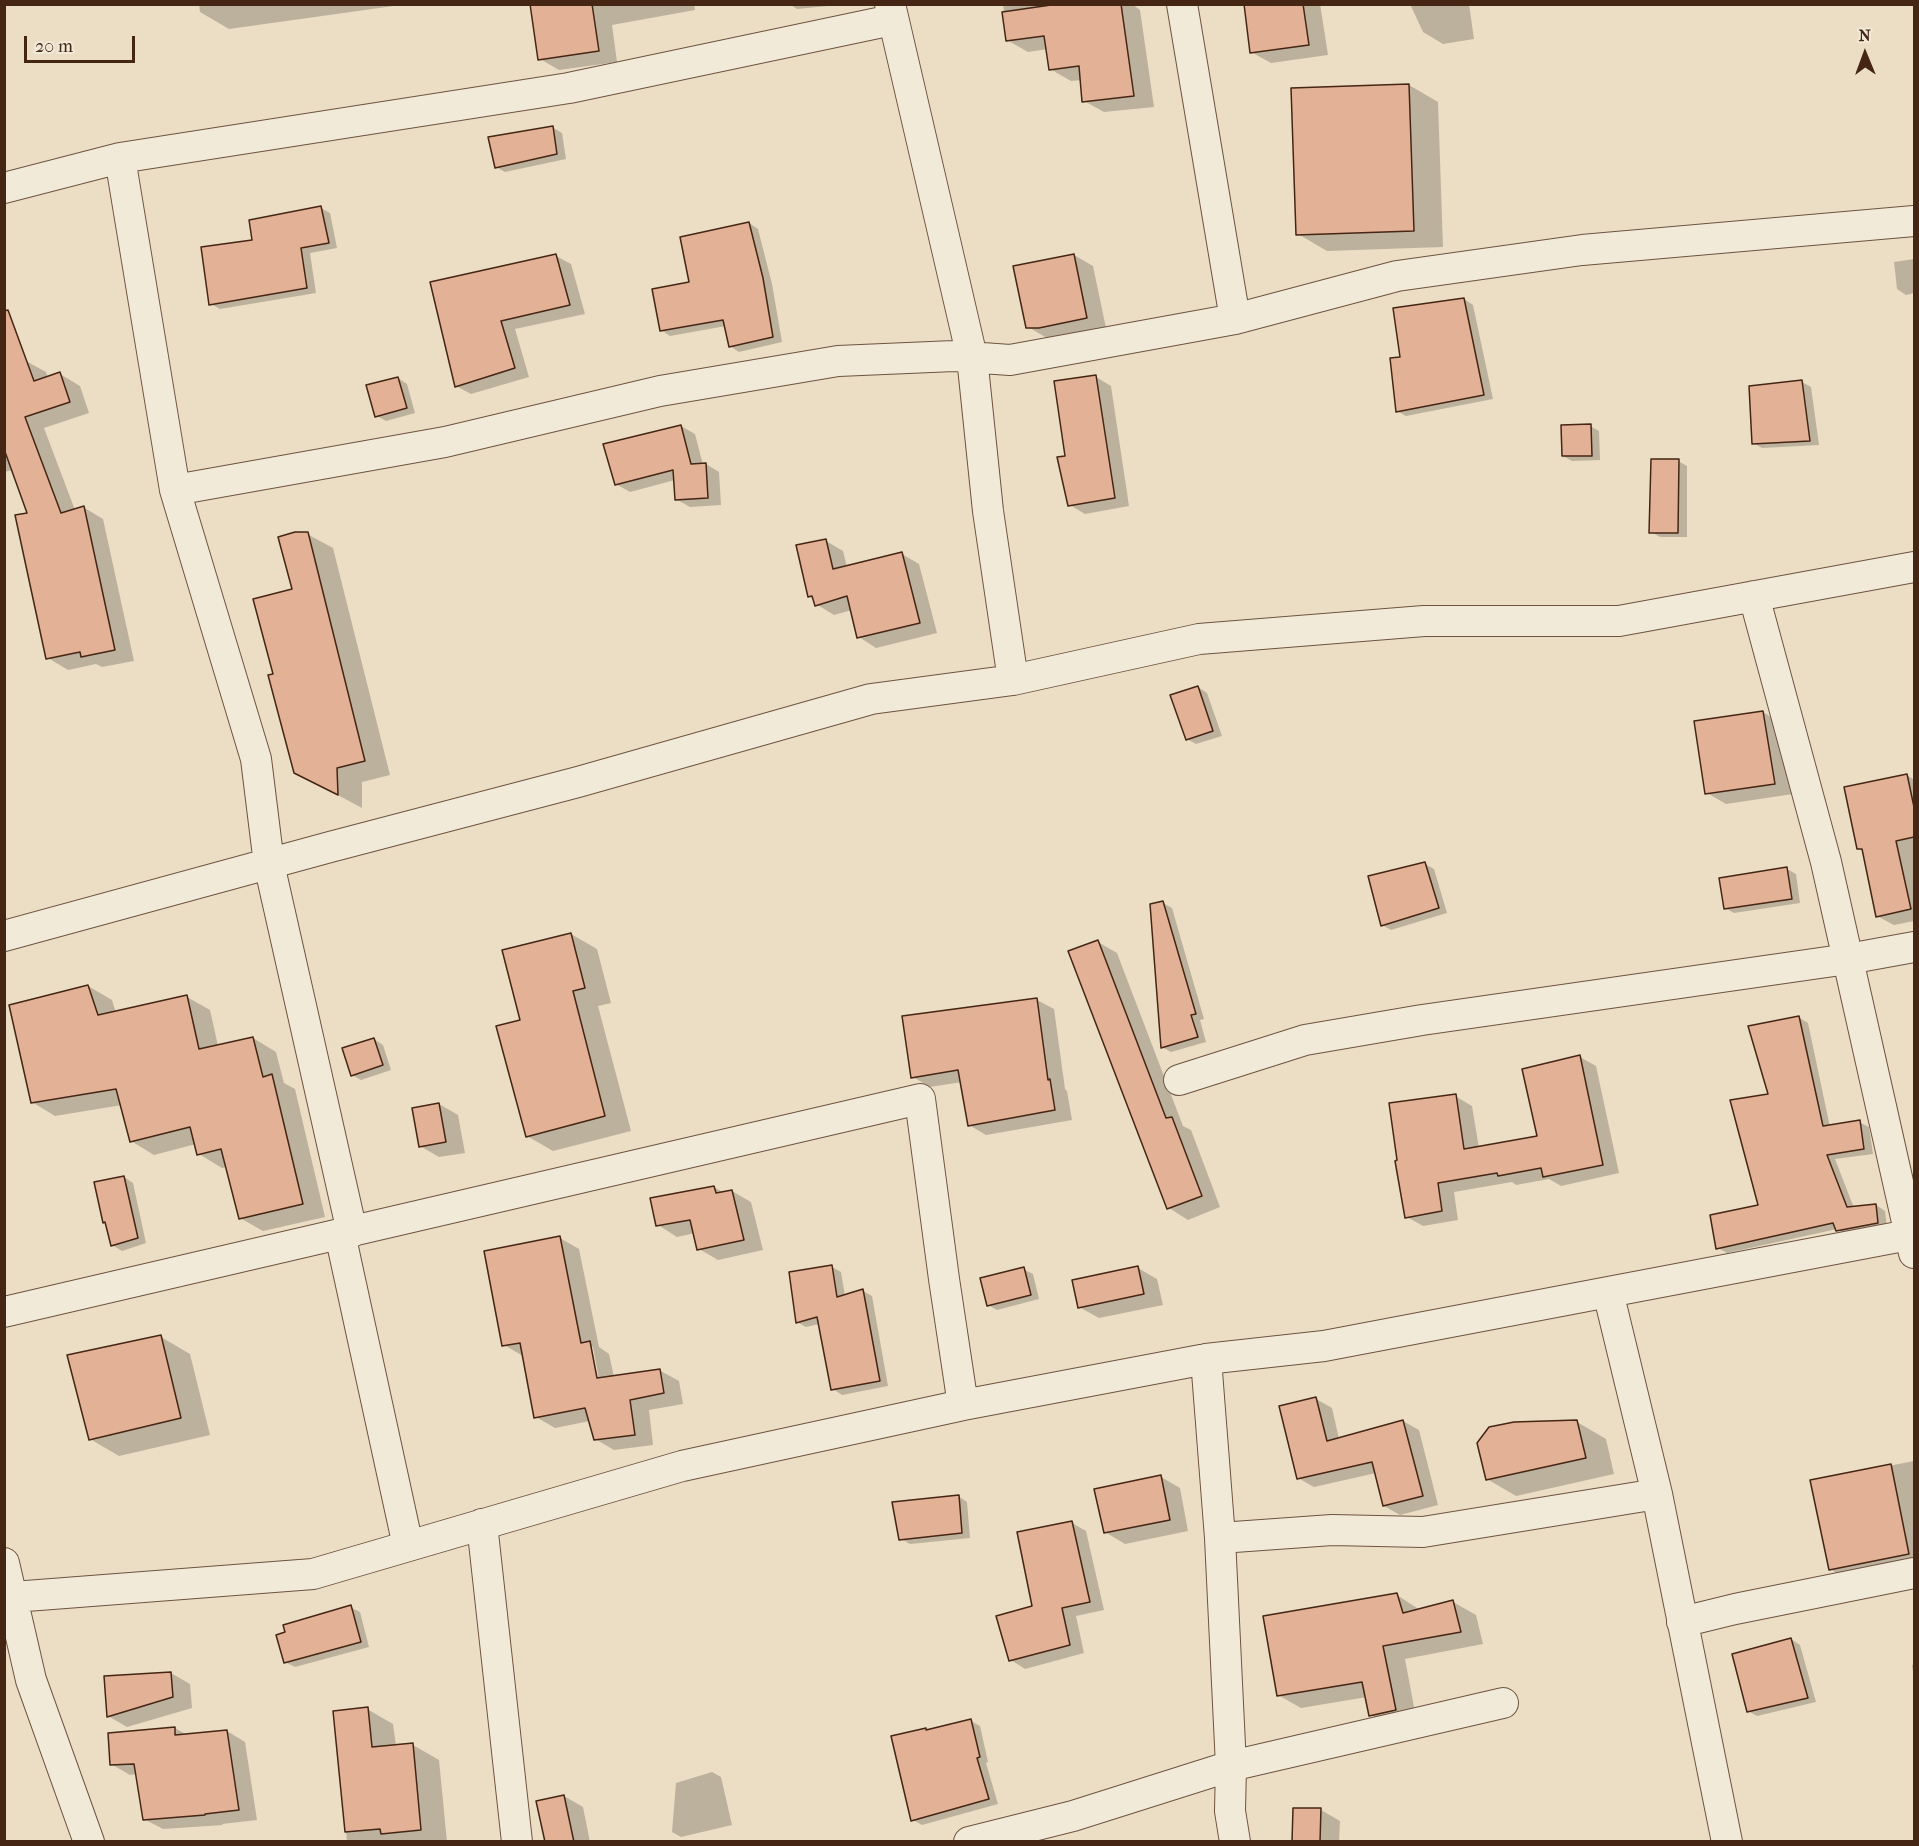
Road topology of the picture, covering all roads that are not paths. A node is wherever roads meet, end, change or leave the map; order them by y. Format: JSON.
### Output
{"nodes":[{"id":1,"x":1182,"y":4,"type":"edge"},
{"id":2,"x":891,"y":12,"type":"edge"},
{"id":3,"x":120,"y":158,"type":"junction"},
{"id":4,"x":5,"y":184,"type":"edge"},
{"id":5,"x":1914,"y":221,"type":"edge"},
{"id":6,"x":1235,"y":320,"type":"junction"},
{"id":7,"x":972,"y":357,"type":"junction"},
{"id":8,"x":175,"y":490,"type":"junction"},
{"id":9,"x":1914,"y":567,"type":"edge"},
{"id":10,"x":1754,"y":596,"type":"junction"},
{"id":11,"x":1013,"y":680,"type":"junction"},
{"id":12,"x":269,"y":864,"type":"junction"},
{"id":13,"x":4,"y":936,"type":"edge"},
{"id":14,"x":1914,"y":946,"type":"edge"},
{"id":15,"x":1848,"y":959,"type":"junction"},
{"id":16,"x":1179,"y":1080,"type":"dead end"},
{"id":17,"x":346,"y":1233,"type":"junction"},
{"id":18,"x":1913,"y":1240,"type":"edge"},
{"id":19,"x":1608,"y":1292,"type":"junction"},
{"id":20,"x":4,"y":1312,"type":"edge"},
{"id":21,"x":1206,"y":1359,"type":"junction"},
{"id":22,"x":963,"y":1405,"type":"junction"},
{"id":23,"x":1657,"y":1494,"type":"junction"},
{"id":24,"x":482,"y":1524,"type":"junction"},
{"id":25,"x":1220,"y":1538,"type":"junction"},
{"id":26,"x":408,"y":1546,"type":"junction"},
{"id":27,"x":4,"y":1563,"type":"edge"},
{"id":28,"x":1914,"y":1573,"type":"edge"},
{"id":29,"x":13,"y":1597,"type":"junction"},
{"id":30,"x":1682,"y":1622,"type":"junction"},
{"id":31,"x":1503,"y":1703,"type":"dead end"},
{"id":32,"x":1231,"y":1766,"type":"junction"},
{"id":33,"x":89,"y":1842,"type":"edge"},
{"id":34,"x":517,"y":1842,"type":"edge"},
{"id":35,"x":969,"y":1842,"type":"edge"},
{"id":36,"x":1235,"y":1842,"type":"edge"},
{"id":37,"x":1727,"y":1842,"type":"edge"}],
"edges":[{"from":1,"to":6,"type":"street"},
{"from":2,"to":3,"type":"street"},
{"from":2,"to":7,"type":"street"},
{"from":3,"to":4,"type":"street"},
{"from":3,"to":8,"type":"street"},
{"from":5,"to":6,"type":"street"},
{"from":6,"to":7,"type":"street"},
{"from":7,"to":8,"type":"street"},
{"from":7,"to":11,"type":"street"},
{"from":8,"to":12,"type":"street"},
{"from":9,"to":10,"type":"street"},
{"from":10,"to":11,"type":"street"},
{"from":10,"to":15,"type":"street"},
{"from":11,"to":12,"type":"street"},
{"from":12,"to":13,"type":"street"},
{"from":12,"to":17,"type":"street"},
{"from":14,"to":15,"type":"street"},
{"from":15,"to":16,"type":"street"},
{"from":15,"to":18,"type":"street"},
{"from":17,"to":20,"type":"street"},
{"from":17,"to":22,"type":"street"},
{"from":17,"to":26,"type":"street"},
{"from":18,"to":19,"type":"street"},
{"from":19,"to":21,"type":"street"},
{"from":19,"to":23,"type":"street"},
{"from":21,"to":22,"type":"street"},
{"from":21,"to":25,"type":"street"},
{"from":22,"to":24,"type":"street"},
{"from":23,"to":25,"type":"street"},
{"from":23,"to":30,"type":"street"},
{"from":24,"to":26,"type":"street"},
{"from":24,"to":34,"type":"street"},
{"from":25,"to":32,"type":"street"},
{"from":26,"to":29,"type":"street"},
{"from":27,"to":29,"type":"street"},
{"from":28,"to":30,"type":"street"},
{"from":29,"to":33,"type":"street"},
{"from":30,"to":37,"type":"street"},
{"from":31,"to":32,"type":"street"},
{"from":32,"to":35,"type":"street"},
{"from":32,"to":36,"type":"street"}]}
